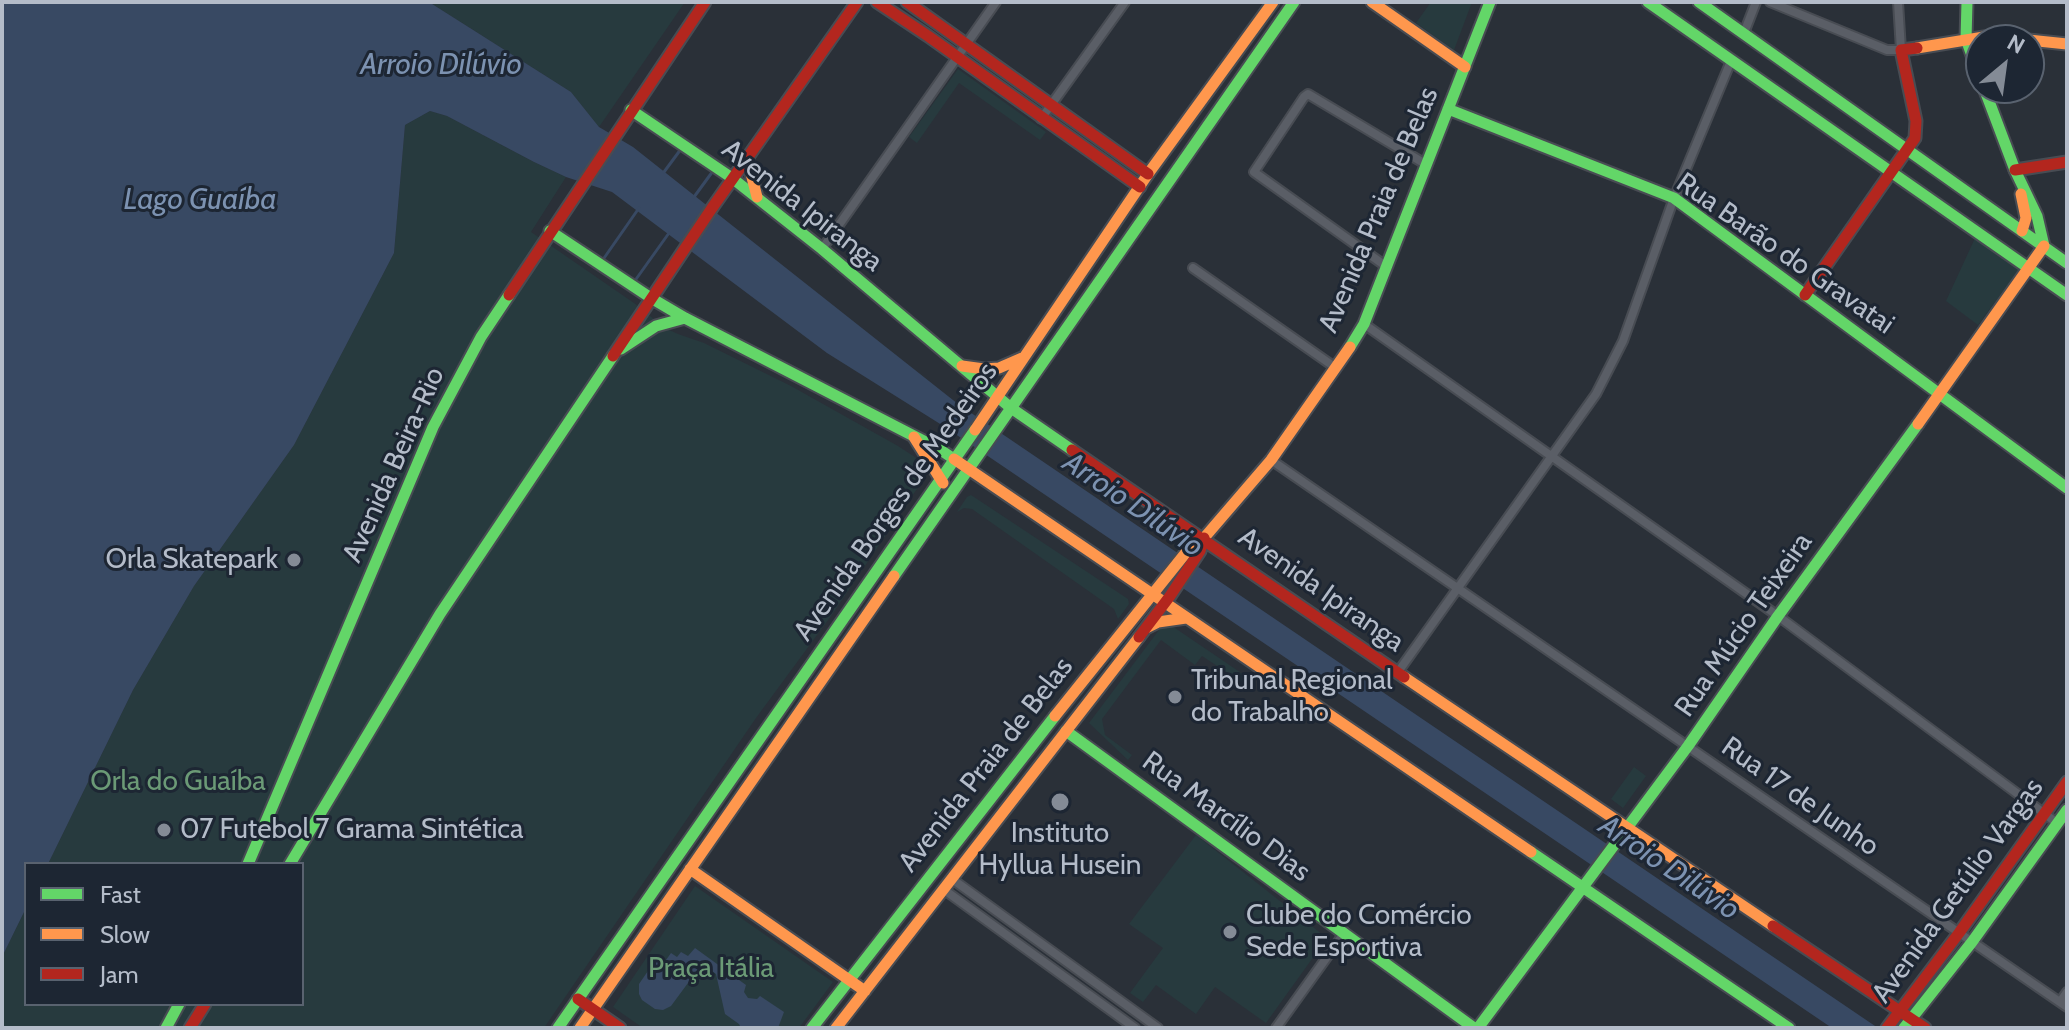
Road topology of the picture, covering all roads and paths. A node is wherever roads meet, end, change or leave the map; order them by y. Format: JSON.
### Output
{"nodes":[{"id":1,"x":705,"y":2,"type":"edge"},
{"id":2,"x":857,"y":2,"type":"edge"},
{"id":3,"x":877,"y":2,"type":"edge"},
{"id":4,"x":907,"y":2,"type":"edge"},
{"id":5,"x":996,"y":2,"type":"edge"},
{"id":6,"x":1125,"y":2,"type":"edge"},
{"id":7,"x":1273,"y":2,"type":"edge"},
{"id":8,"x":1294,"y":2,"type":"edge"},
{"id":9,"x":1372,"y":2,"type":"edge"},
{"id":10,"x":1490,"y":2,"type":"edge"},
{"id":11,"x":1648,"y":2,"type":"edge"},
{"id":12,"x":1699,"y":2,"type":"edge"},
{"id":13,"x":1756,"y":2,"type":"edge"},
{"id":14,"x":1770,"y":2,"type":"edge"},
{"id":15,"x":1898,"y":2,"type":"edge"},
{"id":16,"x":1967,"y":2,"type":"edge"},
{"id":17,"x":938,"y":23,"type":"junction"},
{"id":18,"x":1966,"y":24,"type":"edge"},
{"id":19,"x":1744,"y":33,"type":"junction"},
{"id":20,"x":928,"y":36,"type":"junction"},
{"id":21,"x":1965,"y":39,"type":"edge"},
{"id":22,"x":2045,"y":42,"type":"edge"},
{"id":23,"x":966,"y":44,"type":"junction"},
{"id":24,"x":2067,"y":44,"type":"edge"},
{"id":25,"x":1901,"y":50,"type":"junction"},
{"id":26,"x":957,"y":57,"type":"junction"},
{"id":27,"x":1731,"y":61,"type":"junction"},
{"id":28,"x":1465,"y":67,"type":"junction"},
{"id":29,"x":1990,"y":104,"type":"edge"},
{"id":30,"x":1050,"y":105,"type":"junction"},
{"id":31,"x":1448,"y":109,"type":"junction"},
{"id":32,"x":631,"y":110,"type":"junction"},
{"id":33,"x":1041,"y":119,"type":"junction"},
{"id":34,"x":1908,"y":150,"type":"junction"},
{"id":35,"x":747,"y":158,"type":"junction"},
{"id":36,"x":2067,"y":162,"type":"edge"},
{"id":37,"x":1427,"y":165,"type":"junction"},
{"id":38,"x":2015,"y":170,"type":"junction"},
{"id":39,"x":1892,"y":173,"type":"junction"},
{"id":40,"x":1148,"y":174,"type":"junction"},
{"id":41,"x":732,"y":178,"type":"junction"},
{"id":42,"x":1140,"y":187,"type":"junction"},
{"id":43,"x":757,"y":198,"type":"junction"},
{"id":44,"x":1674,"y":198,"type":"junction"},
{"id":45,"x":1148,"y":210,"type":"junction"},
{"id":46,"x":550,"y":231,"type":"junction"},
{"id":47,"x":2022,"y":231,"type":"junction"},
{"id":48,"x":2044,"y":246,"type":"junction"},
{"id":49,"x":822,"y":249,"type":"junction"},
{"id":50,"x":2067,"y":263,"type":"edge"},
{"id":51,"x":1387,"y":267,"type":"junction"},
{"id":52,"x":1193,"y":268,"type":"dead end"},
{"id":53,"x":2030,"y":268,"type":"junction"},
{"id":54,"x":1805,"y":295,"type":"junction"},
{"id":55,"x":2067,"y":295,"type":"edge"},
{"id":56,"x":651,"y":298,"type":"junction"},
{"id":57,"x":685,"y":318,"type":"junction"},
{"id":58,"x":1364,"y":324,"type":"junction"},
{"id":59,"x":614,"y":354,"type":"junction"},
{"id":60,"x":1026,"y":355,"type":"junction"},
{"id":61,"x":961,"y":366,"type":"junction"},
{"id":62,"x":1336,"y":368,"type":"junction"},
{"id":63,"x":1939,"y":395,"type":"junction"},
{"id":64,"x":997,"y":397,"type":"junction"},
{"id":65,"x":1011,"y":408,"type":"junction"},
{"id":66,"x":914,"y":436,"type":"junction"},
{"id":67,"x":1552,"y":455,"type":"junction"},
{"id":68,"x":955,"y":460,"type":"junction"},
{"id":69,"x":1271,"y":460,"type":"junction"},
{"id":70,"x":969,"y":470,"type":"junction"},
{"id":71,"x":941,"y":479,"type":"junction"},
{"id":72,"x":2067,"y":488,"type":"edge"},
{"id":73,"x":948,"y":499,"type":"junction"},
{"id":74,"x":1204,"y":538,"type":"junction"},
{"id":75,"x":1196,"y":548,"type":"junction"},
{"id":76,"x":1457,"y":587,"type":"junction"},
{"id":77,"x":1157,"y":590,"type":"junction"},
{"id":78,"x":1165,"y":603,"type":"junction"},
{"id":79,"x":1778,"y":616,"type":"junction"},
{"id":80,"x":1186,"y":618,"type":"junction"},
{"id":81,"x":1146,"y":628,"type":"junction"},
{"id":82,"x":1398,"y":672,"type":"junction"},
{"id":83,"x":1066,"y":731,"type":"junction"},
{"id":84,"x":1688,"y":746,"type":"junction"},
{"id":85,"x":2067,"y":782,"type":"edge"},
{"id":86,"x":2067,"y":810,"type":"edge"},
{"id":87,"x":2045,"y":814,"type":"junction"},
{"id":88,"x":2057,"y":823,"type":"junction"},
{"id":89,"x":1623,"y":833,"type":"junction"},
{"id":90,"x":249,"y":862,"type":"edge"},
{"id":91,"x":291,"y":862,"type":"edge"},
{"id":92,"x":690,"y":869,"type":"junction"},
{"id":93,"x":952,"y":879,"type":"junction"},
{"id":94,"x":943,"y":889,"type":"junction"},
{"id":95,"x":1583,"y":889,"type":"junction"},
{"id":96,"x":1345,"y":932,"type":"junction"},
{"id":97,"x":1959,"y":933,"type":"junction"},
{"id":98,"x":1039,"y":942,"type":"junction"},
{"id":99,"x":1972,"y":942,"type":"junction"},
{"id":100,"x":1031,"y":953,"type":"junction"},
{"id":101,"x":849,"y":980,"type":"junction"},
{"id":102,"x":865,"y":991,"type":"junction"},
{"id":103,"x":2067,"y":992,"type":"edge"},
{"id":104,"x":578,"y":999,"type":"junction"},
{"id":105,"x":2064,"y":1004,"type":"edge"},
{"id":106,"x":178,"y":1006,"type":"edge"},
{"id":107,"x":204,"y":1006,"type":"edge"},
{"id":108,"x":593,"y":1010,"type":"junction"},
{"id":109,"x":826,"y":1010,"type":"junction"},
{"id":110,"x":1899,"y":1011,"type":"junction"},
{"id":111,"x":1143,"y":1017,"type":"junction"},
{"id":112,"x":1907,"y":1023,"type":"edge"},
{"id":113,"x":838,"y":1024,"type":"edge"},
{"id":114,"x":1889,"y":1025,"type":"edge"},
{"id":115,"x":166,"y":1028,"type":"edge"},
{"id":116,"x":190,"y":1028,"type":"edge"},
{"id":117,"x":558,"y":1028,"type":"edge"},
{"id":118,"x":580,"y":1028,"type":"edge"},
{"id":119,"x":620,"y":1028,"type":"edge"},
{"id":120,"x":812,"y":1028,"type":"edge"},
{"id":121,"x":852,"y":1028,"type":"edge"},
{"id":122,"x":1135,"y":1028,"type":"edge"},
{"id":123,"x":1158,"y":1028,"type":"edge"},
{"id":124,"x":1276,"y":1028,"type":"edge"},
{"id":125,"x":1476,"y":1028,"type":"edge"},
{"id":126,"x":1789,"y":1028,"type":"edge"},
{"id":127,"x":1925,"y":1028,"type":"edge"}],
"edges":[{"from":1,"to":32,"type":"main road","name":"Avenida Beira-Rio"},
{"from":2,"to":35,"type":"main road"},
{"from":3,"to":20,"type":"main road"},
{"from":4,"to":17,"type":"main road"},
{"from":5,"to":23,"type":"street"},
{"from":6,"to":30,"type":"street"},
{"from":7,"to":40,"type":"main road","name":"Avenida Borges de Medeiros"},
{"from":8,"to":45,"type":"main road"},
{"from":9,"to":28,"type":"main road"},
{"from":10,"to":28,"type":"main road","name":"Avenida Praia de Belas"},
{"from":11,"to":27,"type":"main road"},
{"from":12,"to":19,"type":"main road"},
{"from":13,"to":19,"type":"street"},
{"from":14,"to":25,"type":"street"},
{"from":15,"to":25,"type":"street"},
{"from":16,"to":18,"type":"main road"},
{"from":17,"to":20,"type":"main road"},
{"from":17,"to":23,"type":"main road"},
{"from":19,"to":34,"type":"main road"},
{"from":20,"to":26,"type":"main road"},
{"from":21,"to":25,"type":"main road"},
{"from":22,"to":24,"type":"main road"},
{"from":23,"to":26,"type":"street"},
{"from":23,"to":30,"type":"main road"},
{"from":25,"to":34,"type":"main road"},
{"from":26,"to":33,"type":"main road"},
{"from":26,"to":49,"type":"street"},
{"from":27,"to":39,"type":"main road"},
{"from":27,"to":44,"type":"street"},
{"from":28,"to":31,"type":"main road","name":"Avenida Praia de Belas"},
{"from":29,"to":38,"type":"main road"},
{"from":30,"to":33,"type":"street"},
{"from":30,"to":40,"type":"main road"},
{"from":31,"to":37,"type":"main road","name":"Avenida Praia de Belas"},
{"from":31,"to":44,"type":"main road","name":"Rua Barão do Gravatai"},
{"from":32,"to":41,"type":"main road","name":"Avenida Ipiranga"},
{"from":32,"to":46,"type":"main road","name":"Avenida Beira-Rio"},
{"from":33,"to":42,"type":"main road"},
{"from":34,"to":39,"type":"main road"},
{"from":34,"to":47,"type":"main road"},
{"from":35,"to":41,"type":"main road"},
{"from":35,"to":43,"type":"main road"},
{"from":36,"to":38,"type":"main road"},
{"from":37,"to":51,"type":"main road","name":"Avenida Praia de Belas"},
{"from":37,"to":51,"type":"street"},
{"from":38,"to":47,"type":"main road"},
{"from":38,"to":48,"type":"main road"},
{"from":39,"to":53,"type":"main road"},
{"from":39,"to":54,"type":"main road"},
{"from":40,"to":42,"type":"main road","name":"Avenida Borges de Medeiros"},
{"from":41,"to":43,"type":"main road","name":"Avenida Ipiranga"},
{"from":41,"to":56,"type":"main road"},
{"from":42,"to":45,"type":"main road"},
{"from":42,"to":60,"type":"main road","name":"Avenida Borges de Medeiros"},
{"from":43,"to":49,"type":"main road","name":"Avenida Ipiranga"},
{"from":44,"to":54,"type":"main road","name":"Rua Barão do Gravatai"},
{"from":44,"to":67,"type":"street"},
{"from":45,"to":65,"type":"main road","name":"Avenida Borges de Medeiros"},
{"from":46,"to":56,"type":"main road"},
{"from":46,"to":90,"type":"main road","name":"Avenida Beira-Rio"},
{"from":47,"to":48,"type":"main road"},
{"from":48,"to":50,"type":"main road"},
{"from":48,"to":53,"type":"main road","name":"Rua Múcio Teixeira"},
{"from":49,"to":61,"type":"main road","name":"Avenida Ipiranga"},
{"from":51,"to":58,"type":"main road","name":"Avenida Praia de Belas"},
{"from":52,"to":62,"type":"street"},
{"from":53,"to":55,"type":"main road"},
{"from":53,"to":63,"type":"main road","name":"Rua Múcio Teixeira"},
{"from":54,"to":63,"type":"main road","name":"Rua Barão do Gravatai"},
{"from":56,"to":57,"type":"main road"},
{"from":56,"to":59,"type":"main road"},
{"from":57,"to":59,"type":"main road"},
{"from":57,"to":66,"type":"main road"},
{"from":58,"to":62,"type":"main road","name":"Avenida Praia de Belas"},
{"from":58,"to":67,"type":"street"},
{"from":59,"to":91,"type":"main road"},
{"from":60,"to":61,"type":"main road"},
{"from":60,"to":64,"type":"main road","name":"Avenida Borges de Medeiros"},
{"from":61,"to":64,"type":"main road","name":"Avenida Ipiranga"},
{"from":62,"to":69,"type":"main road","name":"Avenida Praia de Belas"},
{"from":63,"to":72,"type":"main road","name":"Rua Barão do Gravatai"},
{"from":63,"to":79,"type":"main road","name":"Rua Múcio Teixeira"},
{"from":64,"to":65,"type":"main road","name":"Avenida Ipiranga"},
{"from":64,"to":68,"type":"main road","name":"Avenida Borges de Medeiros"},
{"from":65,"to":70,"type":"main road","name":"Avenida Borges de Medeiros"},
{"from":65,"to":74,"type":"main road","name":"Avenida Ipiranga"},
{"from":66,"to":68,"type":"main road"},
{"from":66,"to":71,"type":"main road"},
{"from":67,"to":76,"type":"street"},
{"from":67,"to":79,"type":"street"},
{"from":68,"to":70,"type":"main road"},
{"from":68,"to":71,"type":"main road","name":"Avenida Borges de Medeiros"},
{"from":69,"to":74,"type":"main road","name":"Avenida Praia de Belas"},
{"from":69,"to":76,"type":"street","name":"Rua 17 de Junho"},
{"from":70,"to":73,"type":"main road","name":"Avenida Borges de Medeiros"},
{"from":70,"to":77,"type":"main road"},
{"from":71,"to":73,"type":"main road"},
{"from":71,"to":104,"type":"main road","name":"Avenida Borges de Medeiros"},
{"from":73,"to":92,"type":"main road","name":"Avenida Borges de Medeiros"},
{"from":74,"to":75,"type":"main road","name":"Avenida Praia de Belas"},
{"from":74,"to":82,"type":"main road","name":"Avenida Ipiranga"},
{"from":75,"to":77,"type":"main road","name":"Avenida Praia de Belas"},
{"from":75,"to":78,"type":"main road","name":"Avenida Praia de Belas"},
{"from":76,"to":82,"type":"street"},
{"from":76,"to":84,"type":"street","name":"Rua 17 de Junho"},
{"from":77,"to":78,"type":"main road"},
{"from":77,"to":101,"type":"main road","name":"Avenida Praia de Belas"},
{"from":78,"to":80,"type":"main road"},
{"from":78,"to":81,"type":"main road","name":"Avenida Praia de Belas"},
{"from":79,"to":84,"type":"main road","name":"Rua Múcio Teixeira"},
{"from":79,"to":87,"type":"street"},
{"from":80,"to":81,"type":"main road"},
{"from":80,"to":95,"type":"main road"},
{"from":81,"to":83,"type":"main road","name":"Avenida Praia de Belas"},
{"from":82,"to":89,"type":"main road","name":"Avenida Ipiranga"},
{"from":83,"to":93,"type":"main road","name":"Avenida Praia de Belas"},
{"from":83,"to":96,"type":"main road","name":"Rua Marcílio Dias"},
{"from":84,"to":89,"type":"main road","name":"Rua Múcio Teixeira"},
{"from":84,"to":97,"type":"street","name":"Rua 17 de Junho"},
{"from":85,"to":87,"type":"main road","name":"Avenida Getúlio Vargas"},
{"from":86,"to":88,"type":"main road","name":"Avenida Getúlio Vargas"},
{"from":87,"to":88,"type":"street"},
{"from":87,"to":97,"type":"main road","name":"Avenida Getúlio Vargas"},
{"from":88,"to":99,"type":"main road","name":"Avenida Getúlio Vargas"},
{"from":89,"to":95,"type":"main road","name":"Rua Múcio Teixeira"},
{"from":89,"to":110,"type":"main road","name":"Avenida Ipiranga"},
{"from":92,"to":101,"type":"main road"},
{"from":92,"to":108,"type":"main road","name":"Avenida Borges de Medeiros"},
{"from":93,"to":94,"type":"main road","name":"Avenida Praia de Belas"},
{"from":93,"to":98,"type":"street"},
{"from":94,"to":100,"type":"street"},
{"from":94,"to":102,"type":"main road","name":"Avenida Praia de Belas"},
{"from":95,"to":125,"type":"main road","name":"Rua Múcio Teixeira"},
{"from":95,"to":126,"type":"main road"},
{"from":96,"to":124,"type":"street"},
{"from":96,"to":125,"type":"main road","name":"Rua Marcílio Dias"},
{"from":97,"to":99,"type":"street","name":"Rua 17 de Junho"},
{"from":97,"to":110,"type":"main road","name":"Avenida Getúlio Vargas"},
{"from":98,"to":100,"type":"street"},
{"from":98,"to":111,"type":"street"},
{"from":99,"to":105,"type":"street","name":"Rua 17 de Junho"},
{"from":99,"to":112,"type":"main road","name":"Avenida Getúlio Vargas"},
{"from":100,"to":122,"type":"street"},
{"from":101,"to":102,"type":"main road"},
{"from":101,"to":109,"type":"main road","name":"Avenida Praia de Belas"},
{"from":102,"to":113,"type":"main road","name":"Avenida Praia de Belas"},
{"from":103,"to":105,"type":"street"},
{"from":104,"to":108,"type":"main road"},
{"from":104,"to":117,"type":"main road","name":"Avenida Borges de Medeiros"},
{"from":106,"to":115,"type":"main road"},
{"from":107,"to":116,"type":"main road"},
{"from":108,"to":118,"type":"main road","name":"Avenida Borges de Medeiros"},
{"from":108,"to":119,"type":"main road"},
{"from":109,"to":113,"type":"main road"},
{"from":109,"to":120,"type":"main road","name":"Avenida Praia de Belas"},
{"from":110,"to":112,"type":"main road","name":"Avenida Ipiranga"},
{"from":110,"to":114,"type":"main road","name":"Avenida Getúlio Vargas"},
{"from":111,"to":122,"type":"street"},
{"from":111,"to":123,"type":"street"},
{"from":112,"to":127,"type":"main road","name":"Avenida Ipiranga"},
{"from":113,"to":121,"type":"main road"}]}
